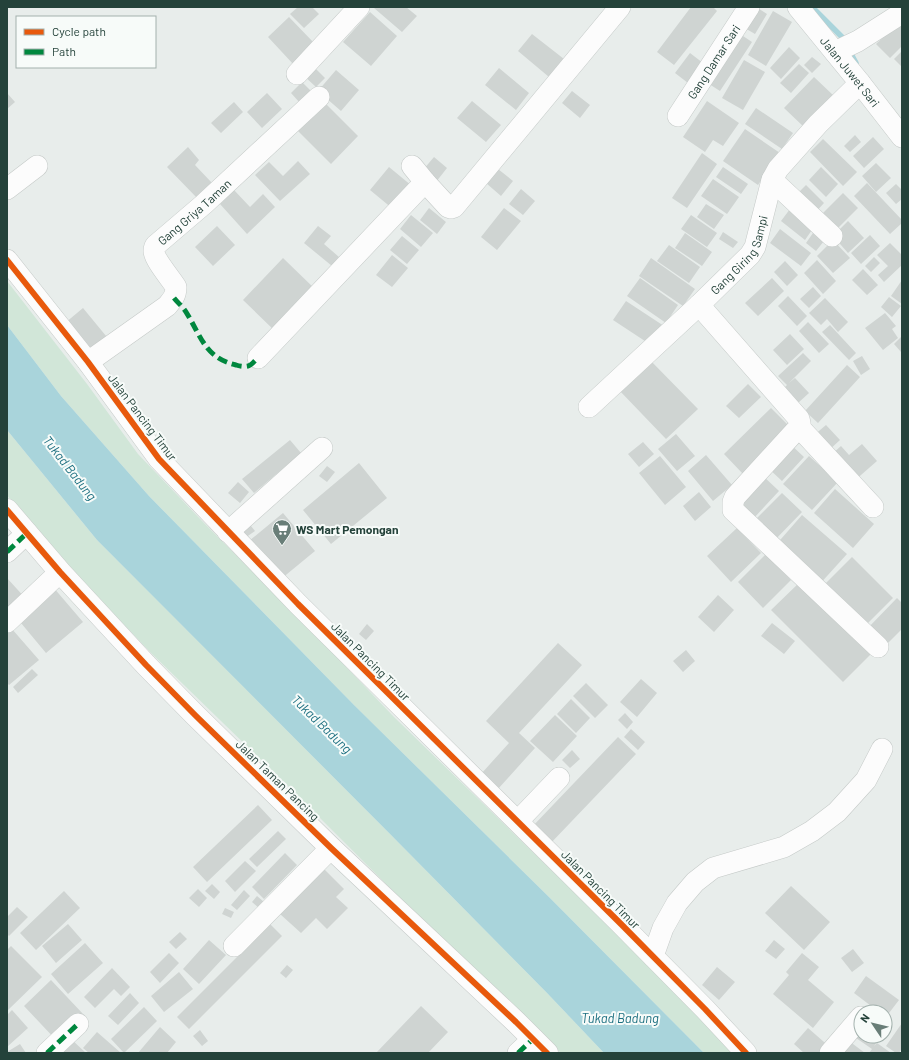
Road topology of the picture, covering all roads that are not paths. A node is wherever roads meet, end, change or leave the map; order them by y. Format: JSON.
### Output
{"nodes":[{"id":1,"x":359,"y":7,"type":"edge"},
{"id":2,"x":620,"y":7,"type":"edge"},
{"id":3,"x":749,"y":7,"type":"edge"},
{"id":4,"x":798,"y":7,"type":"edge"},
{"id":5,"x":902,"y":13,"type":"edge"},
{"id":6,"x":846,"y":47,"type":"junction"},
{"id":7,"x":297,"y":74,"type":"dead end"},
{"id":8,"x":860,"y":83,"type":"junction"},
{"id":9,"x":319,"y":97,"type":"dead end"},
{"id":10,"x":678,"y":116,"type":"dead end"},
{"id":11,"x":902,"y":137,"type":"edge"},
{"id":12,"x":37,"y":166,"type":"dead end"},
{"id":13,"x":772,"y":180,"type":"junction"},
{"id":14,"x":7,"y":189,"type":"edge"},
{"id":15,"x":832,"y":236,"type":"dead end"},
{"id":16,"x":7,"y":260,"type":"edge"},
{"id":17,"x":699,"y":305,"type":"junction"},
{"id":18,"x":258,"y":358,"type":"dead end"},
{"id":19,"x":88,"y":362,"type":"junction"},
{"id":20,"x":589,"y":406,"type":"dead end"},
{"id":21,"x":799,"y":427,"type":"junction"},
{"id":22,"x":322,"y":448,"type":"dead end"},
{"id":23,"x":873,"y":507,"type":"dead end"},
{"id":24,"x":7,"y":510,"type":"edge"},
{"id":25,"x":228,"y":532,"type":"junction"},
{"id":26,"x":27,"y":533,"type":"junction"},
{"id":27,"x":7,"y":552,"type":"edge"},
{"id":28,"x":60,"y":572,"type":"junction"},
{"id":29,"x":7,"y":622,"type":"edge"},
{"id":30,"x":878,"y":647,"type":"dead end"},
{"id":31,"x":882,"y":749,"type":"dead end"},
{"id":32,"x":559,"y":778,"type":"dead end"},
{"id":33,"x":518,"y":821,"type":"junction"},
{"id":34,"x":331,"y":848,"type":"junction"},
{"id":35,"x":234,"y":946,"type":"dead end"},
{"id":36,"x":653,"y":956,"type":"junction"},
{"id":37,"x":78,"y":1024,"type":"dead end"},
{"id":38,"x":853,"y":1026,"type":"edge"},
{"id":39,"x":533,"y":1048,"type":"edge"},
{"id":40,"x":47,"y":1053,"type":"edge"},
{"id":41,"x":746,"y":1053,"type":"edge"},
{"id":42,"x":830,"y":1053,"type":"edge"}],
"edges":[{"from":1,"to":7,"type":"street"},
{"from":2,"to":18,"type":"street"},
{"from":3,"to":10,"type":"street","name":"Gang Damar Sari"},
{"from":4,"to":6,"type":"street","name":"Jalan Juwet Sari"},
{"from":5,"to":6,"type":"street"},
{"from":6,"to":8,"type":"street","name":"Jalan Juwet Sari"},
{"from":8,"to":11,"type":"street","name":"Jalan Juwet Sari"},
{"from":8,"to":13,"type":"street","name":"Gang Giring Sampi"},
{"from":9,"to":19,"type":"street","name":"Gang Griya Taman"},
{"from":12,"to":14,"type":"street"},
{"from":13,"to":15,"type":"street"},
{"from":13,"to":17,"type":"street","name":"Gang Giring Sampi"},
{"from":16,"to":19,"type":"street","name":"Jalan Pancing Timur"},
{"from":17,"to":20,"type":"street","name":"Gang Giring Sampi"},
{"from":17,"to":21,"type":"street"},
{"from":19,"to":25,"type":"street","name":"Jalan Pancing Timur"},
{"from":21,"to":23,"type":"street"},
{"from":21,"to":30,"type":"street"},
{"from":22,"to":25,"type":"street"},
{"from":24,"to":26,"type":"street","name":"Jalan Taman Pancing"},
{"from":25,"to":33,"type":"street","name":"Jalan Pancing Timur"},
{"from":26,"to":27,"type":"street"},
{"from":26,"to":28,"type":"street","name":"Jalan Taman Pancing"},
{"from":28,"to":29,"type":"street"},
{"from":28,"to":34,"type":"street","name":"Jalan Taman Pancing"},
{"from":31,"to":36,"type":"street"},
{"from":32,"to":33,"type":"street"},
{"from":33,"to":36,"type":"street","name":"Jalan Pancing Timur"},
{"from":34,"to":35,"type":"street"},
{"from":34,"to":39,"type":"street","name":"Jalan Taman Pancing"},
{"from":36,"to":41,"type":"street","name":"Jalan Pancing Timur"},
{"from":37,"to":40,"type":"street"},
{"from":38,"to":42,"type":"street"}]}
